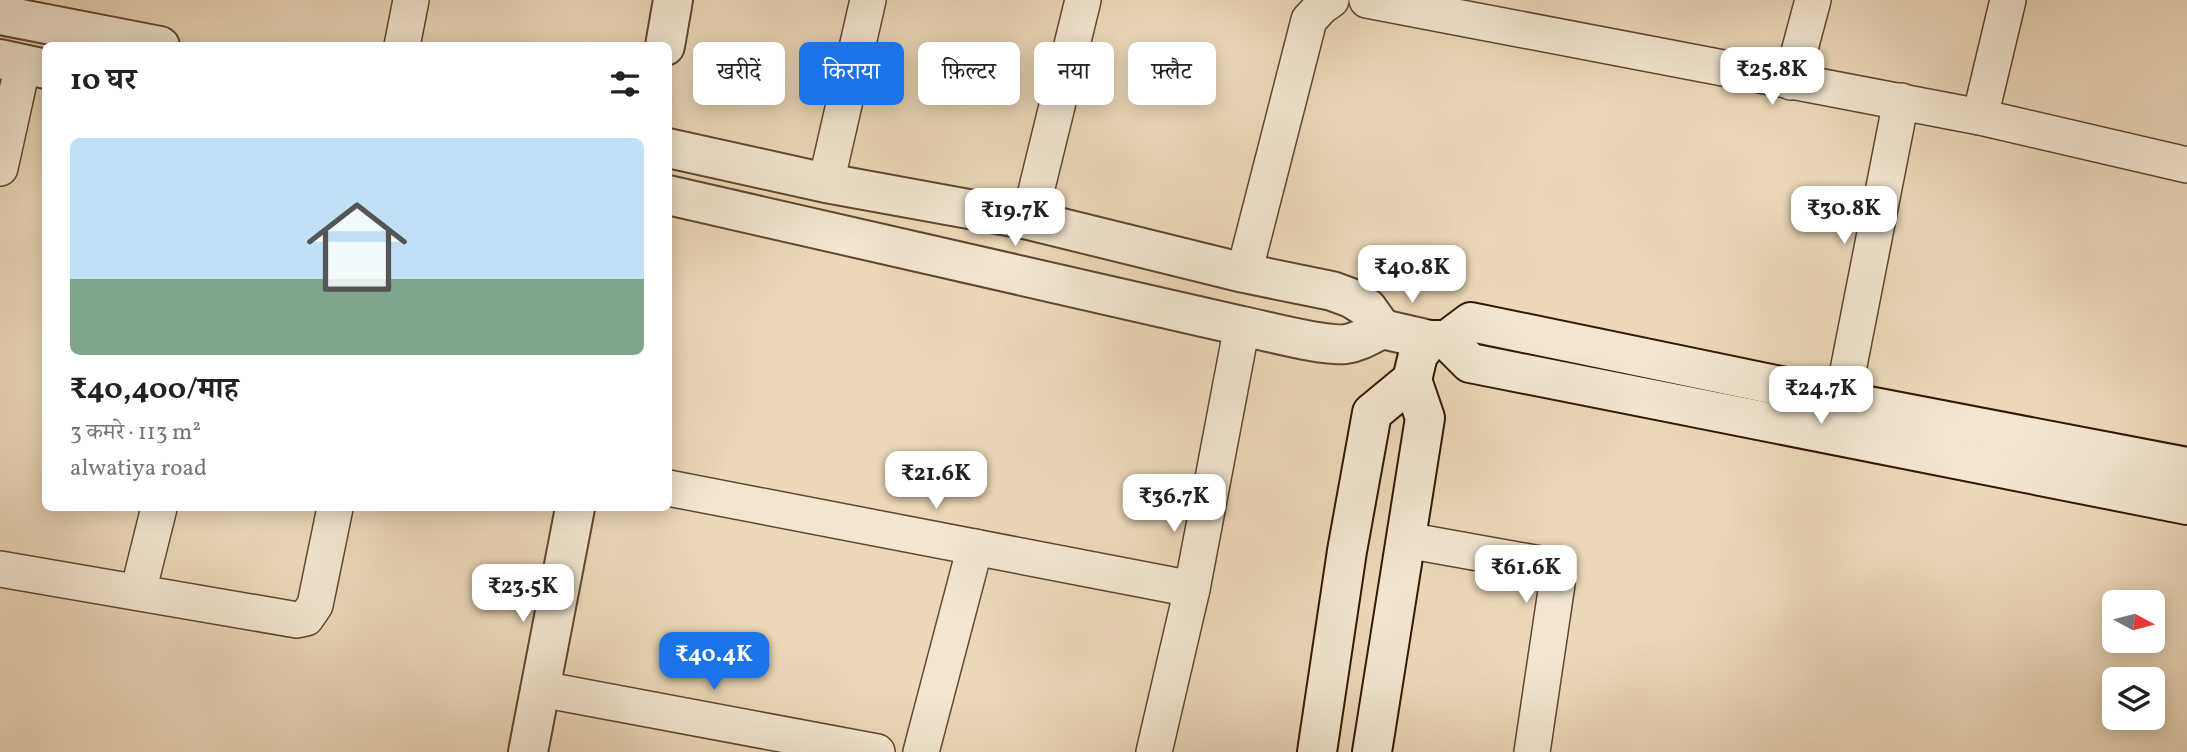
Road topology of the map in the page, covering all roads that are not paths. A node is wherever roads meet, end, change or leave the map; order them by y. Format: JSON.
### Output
{"nodes":[{"id":1,"x":411,"y":0,"type":"edge"},
{"id":2,"x":673,"y":0,"type":"edge"},
{"id":3,"x":868,"y":0,"type":"edge"},
{"id":4,"x":1083,"y":0,"type":"edge"},
{"id":5,"x":1331,"y":0,"type":"edge"},
{"id":6,"x":1367,"y":0,"type":"edge"},
{"id":7,"x":1813,"y":0,"type":"edge"},
{"id":8,"x":2008,"y":0,"type":"edge"},
{"id":9,"x":1443,"y":7,"type":"edge"},
{"id":10,"x":0,"y":15,"type":"edge"},
{"id":11,"x":139,"y":42,"type":"edge"},
{"id":12,"x":403,"y":42,"type":"edge"},
{"id":13,"x":666,"y":42,"type":"edge"},
{"id":14,"x":23,"y":64,"type":"edge"},
{"id":15,"x":1791,"y":82,"type":"junction"},
{"id":16,"x":1900,"y":101,"type":"junction"},
{"id":17,"x":1980,"y":117,"type":"junction"},
{"id":18,"x":672,"y":149,"type":"edge"},
{"id":19,"x":2187,"y":165,"type":"edge"},
{"id":20,"x":0,"y":168,"type":"edge"},
{"id":21,"x":826,"y":183,"type":"junction"},
{"id":22,"x":672,"y":196,"type":"edge"},
{"id":23,"x":1029,"y":220,"type":"junction"},
{"id":24,"x":1244,"y":273,"type":"junction"},
{"id":25,"x":1242,"y":326,"type":"junction"},
{"id":26,"x":1381,"y":329,"type":"junction"},
{"id":27,"x":1438,"y":340,"type":"junction"},
{"id":28,"x":1412,"y":380,"type":"junction"},
{"id":29,"x":1842,"y":401,"type":"junction"},
{"id":30,"x":2187,"y":467,"type":"edge"},
{"id":31,"x":672,"y":489,"type":"edge"},
{"id":32,"x":2187,"y":505,"type":"edge"},
{"id":33,"x":158,"y":511,"type":"edge"},
{"id":34,"x":334,"y":511,"type":"edge"},
{"id":35,"x":574,"y":511,"type":"edge"},
{"id":36,"x":1406,"y":540,"type":"junction"},
{"id":37,"x":975,"y":547,"type":"junction"},
{"id":38,"x":0,"y":569,"type":"edge"},
{"id":39,"x":1192,"y":589,"type":"junction"},
{"id":40,"x":138,"y":592,"type":"junction"},
{"id":41,"x":541,"y":689,"type":"junction"},
{"id":42,"x":528,"y":752,"type":"edge"},
{"id":43,"x":877,"y":752,"type":"edge"},
{"id":44,"x":921,"y":752,"type":"edge"},
{"id":45,"x":1154,"y":752,"type":"edge"},
{"id":46,"x":1317,"y":752,"type":"edge"},
{"id":47,"x":1372,"y":752,"type":"edge"},
{"id":48,"x":1532,"y":752,"type":"edge"}],
"edges":[{"from":1,"to":12,"type":"street"},
{"from":2,"to":13,"type":"main road"},
{"from":3,"to":21,"type":"street"},
{"from":4,"to":23,"type":"street"},
{"from":5,"to":24,"type":"street"},
{"from":6,"to":9,"type":"street"},
{"from":7,"to":15,"type":"street"},
{"from":8,"to":17,"type":"street"},
{"from":9,"to":15,"type":"street"},
{"from":10,"to":11,"type":"main road"},
{"from":14,"to":20,"type":"street"},
{"from":15,"to":16,"type":"street"},
{"from":16,"to":17,"type":"street"},
{"from":16,"to":29,"type":"street"},
{"from":17,"to":19,"type":"street"},
{"from":18,"to":21,"type":"main road"},
{"from":21,"to":23,"type":"main road"},
{"from":22,"to":25,"type":"main road"},
{"from":23,"to":24,"type":"main road"},
{"from":24,"to":26,"type":"main road"},
{"from":25,"to":26,"type":"main road"},
{"from":25,"to":39,"type":"street"},
{"from":26,"to":27,"type":"main road"},
{"from":27,"to":28,"type":"main road"},
{"from":27,"to":29,"type":"main road"},
{"from":27,"to":32,"type":"main road"},
{"from":28,"to":36,"type":"main road"},
{"from":28,"to":46,"type":"main road"},
{"from":29,"to":30,"type":"main road"},
{"from":31,"to":37,"type":"street"},
{"from":33,"to":40,"type":"street"},
{"from":34,"to":40,"type":"street"},
{"from":35,"to":41,"type":"main road"},
{"from":36,"to":47,"type":"main road"},
{"from":36,"to":48,"type":"street"},
{"from":37,"to":39,"type":"street"},
{"from":37,"to":44,"type":"street"},
{"from":38,"to":40,"type":"street"},
{"from":39,"to":45,"type":"street"},
{"from":41,"to":42,"type":"main road"},
{"from":41,"to":43,"type":"street"}]}
